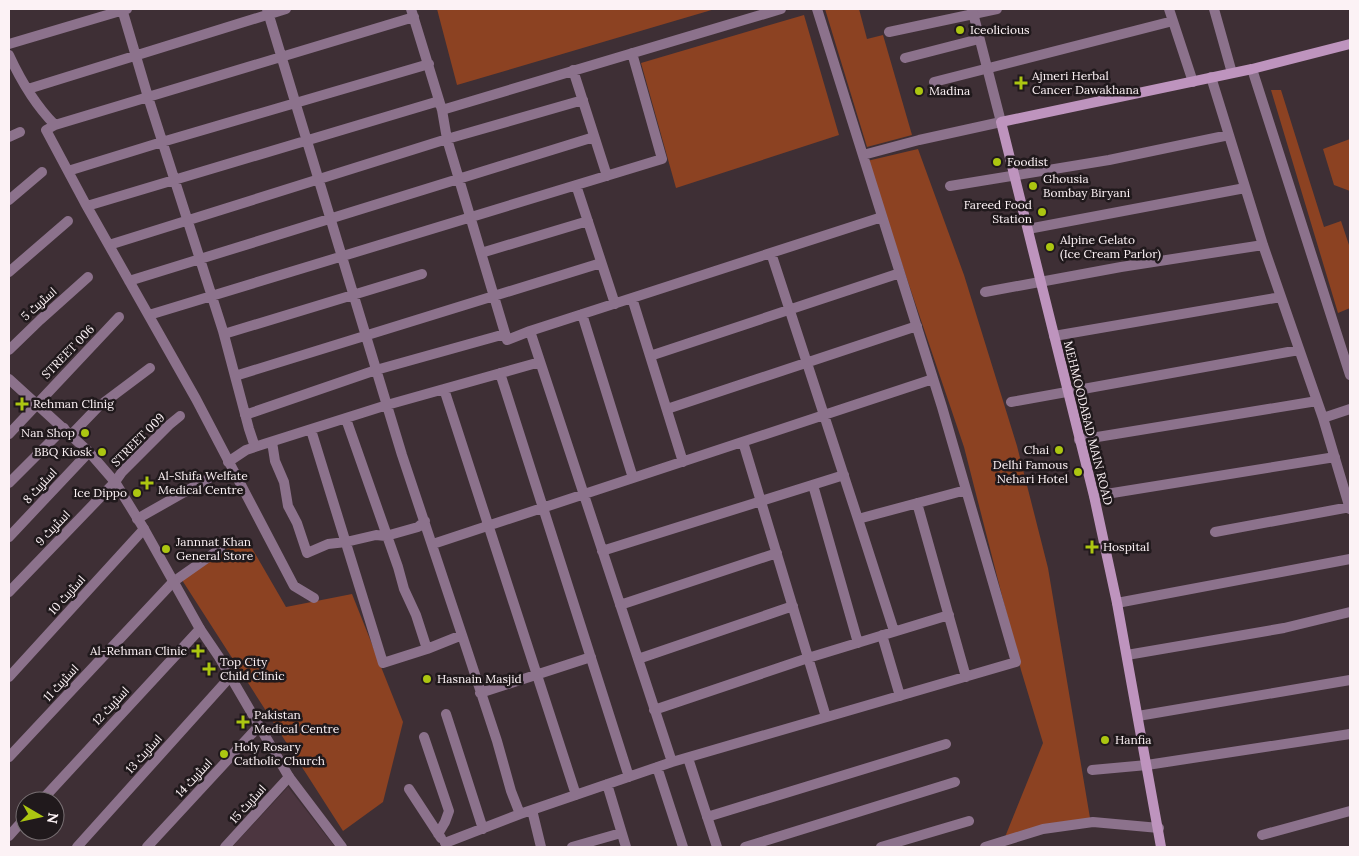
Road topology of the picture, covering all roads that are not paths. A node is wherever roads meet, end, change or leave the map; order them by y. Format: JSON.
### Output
{"nodes":[{"id":1,"x":124,"y":9,"type":"edge"},
{"id":2,"x":286,"y":9,"type":"edge"},
{"id":3,"x":781,"y":9,"type":"edge"},
{"id":4,"x":817,"y":9,"type":"edge"},
{"id":5,"x":997,"y":9,"type":"edge"},
{"id":6,"x":1170,"y":9,"type":"edge"},
{"id":7,"x":1214,"y":9,"type":"edge"},
{"id":8,"x":268,"y":11,"type":"edge"},
{"id":9,"x":972,"y":12,"type":"edge"},
{"id":10,"x":412,"y":13,"type":"edge"},
{"id":11,"x":1173,"y":21,"type":"junction"},
{"id":12,"x":889,"y":32,"type":"dead end"},
{"id":13,"x":980,"y":39,"type":"junction"},
{"id":14,"x":9,"y":44,"type":"edge"},
{"id":15,"x":1350,"y":44,"type":"edge"},
{"id":16,"x":632,"y":53,"type":"junction"},
{"id":17,"x":135,"y":55,"type":"junction"},
{"id":18,"x":9,"y":56,"type":"edge"},
{"id":19,"x":282,"y":56,"type":"junction"},
{"id":20,"x":905,"y":58,"type":"dead end"},
{"id":21,"x":428,"y":64,"type":"junction"},
{"id":22,"x":987,"y":68,"type":"junction"},
{"id":23,"x":1252,"y":69,"type":"junction"},
{"id":24,"x":573,"y":70,"type":"junction"},
{"id":25,"x":1232,"y":73,"type":"junction"},
{"id":26,"x":1211,"y":78,"type":"junction"},
{"id":27,"x":934,"y":82,"type":"dead end"},
{"id":28,"x":1193,"y":82,"type":"junction"},
{"id":29,"x":28,"y":89,"type":"junction"},
{"id":30,"x":148,"y":97,"type":"junction"},
{"id":31,"x":583,"y":100,"type":"junction"},
{"id":32,"x":296,"y":103,"type":"junction"},
{"id":33,"x":441,"y":105,"type":"junction"},
{"id":34,"x":1001,"y":122,"type":"junction"},
{"id":35,"x":55,"y":126,"type":"junction"},
{"id":36,"x":20,"y":132,"type":"dead end"},
{"id":37,"x":1229,"y":136,"type":"junction"},
{"id":38,"x":9,"y":137,"type":"edge"},
{"id":39,"x":594,"y":137,"type":"junction"},
{"id":40,"x":447,"y":139,"type":"junction"},
{"id":41,"x":307,"y":140,"type":"junction"},
{"id":42,"x":162,"y":142,"type":"junction"},
{"id":43,"x":863,"y":155,"type":"junction"},
{"id":44,"x":68,"y":171,"type":"junction"},
{"id":45,"x":42,"y":172,"type":"dead end"},
{"id":46,"x":1014,"y":175,"type":"junction"},
{"id":47,"x":607,"y":176,"type":"junction"},
{"id":48,"x":319,"y":179,"type":"junction"},
{"id":49,"x":459,"y":179,"type":"junction"},
{"id":50,"x":174,"y":180,"type":"junction"},
{"id":51,"x":576,"y":185,"type":"junction"},
{"id":52,"x":950,"y":186,"type":"dead end"},
{"id":53,"x":1245,"y":188,"type":"junction"},
{"id":54,"x":9,"y":200,"type":"edge"},
{"id":55,"x":87,"y":206,"type":"junction"},
{"id":56,"x":882,"y":217,"type":"junction"},
{"id":57,"x":470,"y":218,"type":"junction"},
{"id":58,"x":331,"y":219,"type":"junction"},
{"id":59,"x":187,"y":220,"type":"junction"},
{"id":60,"x":68,"y":221,"type":"dead end"},
{"id":61,"x":588,"y":221,"type":"junction"},
{"id":62,"x":1028,"y":229,"type":"junction"},
{"id":63,"x":109,"y":245,"type":"junction"},
{"id":64,"x":1263,"y":245,"type":"junction"},
{"id":65,"x":771,"y":253,"type":"junction"},
{"id":66,"x":481,"y":254,"type":"junction"},
{"id":67,"x":342,"y":256,"type":"junction"},
{"id":68,"x":200,"y":259,"type":"junction"},
{"id":69,"x":601,"y":262,"type":"junction"},
{"id":70,"x":9,"y":272,"type":"edge"},
{"id":71,"x":900,"y":273,"type":"junction"},
{"id":72,"x":422,"y":274,"type":"dead end"},
{"id":73,"x":88,"y":277,"type":"dead end"},
{"id":74,"x":129,"y":281,"type":"junction"},
{"id":75,"x":1041,"y":282,"type":"junction"},
{"id":76,"x":985,"y":292,"type":"dead end"},
{"id":77,"x":354,"y":295,"type":"junction"},
{"id":78,"x":493,"y":295,"type":"junction"},
{"id":79,"x":212,"y":296,"type":"junction"},
{"id":80,"x":1281,"y":296,"type":"junction"},
{"id":81,"x":632,"y":298,"type":"junction"},
{"id":82,"x":614,"y":304,"type":"junction"},
{"id":83,"x":789,"y":310,"type":"junction"},
{"id":84,"x":582,"y":314,"type":"junction"},
{"id":85,"x":149,"y":315,"type":"junction"},
{"id":86,"x":119,"y":318,"type":"dead end"},
{"id":87,"x":917,"y":326,"type":"junction"},
{"id":88,"x":530,"y":331,"type":"junction"},
{"id":89,"x":224,"y":334,"type":"junction"},
{"id":90,"x":366,"y":334,"type":"junction"},
{"id":91,"x":505,"y":334,"type":"junction"},
{"id":92,"x":1054,"y":336,"type":"junction"},
{"id":93,"x":9,"y":350,"type":"edge"},
{"id":94,"x":1300,"y":350,"type":"junction"},
{"id":95,"x":650,"y":356,"type":"junction"},
{"id":96,"x":540,"y":362,"type":"junction"},
{"id":97,"x":807,"y":362,"type":"junction"},
{"id":98,"x":150,"y":368,"type":"dead end"},
{"id":99,"x":376,"y":370,"type":"junction"},
{"id":100,"x":500,"y":373,"type":"junction"},
{"id":101,"x":1350,"y":375,"type":"edge"},
{"id":102,"x":235,"y":376,"type":"junction"},
{"id":103,"x":9,"y":379,"type":"edge"},
{"id":104,"x":933,"y":379,"type":"junction"},
{"id":105,"x":444,"y":389,"type":"junction"},
{"id":106,"x":1067,"y":392,"type":"junction"},
{"id":107,"x":1317,"y":401,"type":"junction"},
{"id":108,"x":1011,"y":402,"type":"dead end"},
{"id":109,"x":36,"y":405,"type":"junction"},
{"id":110,"x":387,"y":405,"type":"junction"},
{"id":111,"x":666,"y":409,"type":"junction"},
{"id":112,"x":1350,"y":409,"type":"edge"},
{"id":113,"x":245,"y":415,"type":"junction"},
{"id":114,"x":824,"y":415,"type":"junction"},
{"id":115,"x":180,"y":416,"type":"dead end"},
{"id":116,"x":1324,"y":418,"type":"junction"},
{"id":117,"x":346,"y":419,"type":"junction"},
{"id":118,"x":311,"y":430,"type":"junction"},
{"id":119,"x":67,"y":432,"type":"junction"},
{"id":120,"x":9,"y":434,"type":"edge"},
{"id":121,"x":1079,"y":440,"type":"junction"},
{"id":122,"x":272,"y":442,"type":"junction"},
{"id":123,"x":743,"y":442,"type":"junction"},
{"id":124,"x":255,"y":448,"type":"junction"},
{"id":125,"x":89,"y":452,"type":"junction"},
{"id":126,"x":1335,"y":457,"type":"junction"},
{"id":127,"x":228,"y":462,"type":"junction"},
{"id":128,"x":683,"y":462,"type":"junction"},
{"id":129,"x":844,"y":475,"type":"junction"},
{"id":130,"x":211,"y":477,"type":"dead end"},
{"id":131,"x":633,"y":478,"type":"junction"},
{"id":132,"x":9,"y":482,"type":"edge"},
{"id":133,"x":115,"y":482,"type":"junction"},
{"id":134,"x":813,"y":485,"type":"junction"},
{"id":135,"x":966,"y":490,"type":"junction"},
{"id":136,"x":584,"y":494,"type":"junction"},
{"id":137,"x":1094,"y":496,"type":"junction"},
{"id":138,"x":761,"y":501,"type":"junction"},
{"id":139,"x":917,"y":503,"type":"junction"},
{"id":140,"x":543,"y":508,"type":"junction"},
{"id":141,"x":1350,"y":508,"type":"edge"},
{"id":142,"x":858,"y":519,"type":"junction"},
{"id":143,"x":137,"y":520,"type":"junction"},
{"id":144,"x":425,"y":521,"type":"junction"},
{"id":145,"x":488,"y":526,"type":"junction"},
{"id":146,"x":144,"y":529,"type":"junction"},
{"id":147,"x":1215,"y":532,"type":"dead end"},
{"id":148,"x":386,"y":536,"type":"junction"},
{"id":149,"x":9,"y":537,"type":"edge"},
{"id":150,"x":346,"y":542,"type":"junction"},
{"id":151,"x":433,"y":544,"type":"junction"},
{"id":152,"x":220,"y":549,"type":"dead end"},
{"id":153,"x":602,"y":551,"type":"junction"},
{"id":154,"x":777,"y":553,"type":"junction"},
{"id":155,"x":1350,"y":559,"type":"edge"},
{"id":156,"x":173,"y":582,"type":"junction"},
{"id":157,"x":9,"y":592,"type":"edge"},
{"id":158,"x":314,"y":598,"type":"dead end"},
{"id":159,"x":1117,"y":603,"type":"junction"},
{"id":160,"x":620,"y":605,"type":"junction"},
{"id":161,"x":793,"y":606,"type":"junction"},
{"id":162,"x":1350,"y":612,"type":"edge"},
{"id":163,"x":949,"y":615,"type":"junction"},
{"id":164,"x":200,"y":629,"type":"junction"},
{"id":165,"x":894,"y":632,"type":"junction"},
{"id":166,"x":462,"y":635,"type":"junction"},
{"id":167,"x":882,"y":635,"type":"junction"},
{"id":168,"x":858,"y":643,"type":"junction"},
{"id":169,"x":427,"y":650,"type":"junction"},
{"id":170,"x":1127,"y":655,"type":"junction"},
{"id":171,"x":591,"y":657,"type":"junction"},
{"id":172,"x":808,"y":658,"type":"junction"},
{"id":173,"x":638,"y":659,"type":"junction"},
{"id":174,"x":537,"y":674,"type":"junction"},
{"id":175,"x":230,"y":677,"type":"junction"},
{"id":176,"x":966,"y":677,"type":"junction"},
{"id":177,"x":9,"y":678,"type":"edge"},
{"id":178,"x":1350,"y":680,"type":"edge"},
{"id":179,"x":480,"y":693,"type":"junction"},
{"id":180,"x":900,"y":696,"type":"junction"},
{"id":181,"x":654,"y":710,"type":"junction"},
{"id":182,"x":446,"y":714,"type":"dead end"},
{"id":183,"x":1138,"y":716,"type":"junction"},
{"id":184,"x":826,"y":717,"type":"junction"},
{"id":185,"x":259,"y":726,"type":"junction"},
{"id":186,"x":1350,"y":734,"type":"edge"},
{"id":187,"x":424,"y":737,"type":"dead end"},
{"id":188,"x":946,"y":744,"type":"dead end"},
{"id":189,"x":9,"y":757,"type":"edge"},
{"id":190,"x":688,"y":758,"type":"junction"},
{"id":191,"x":672,"y":762,"type":"junction"},
{"id":192,"x":1147,"y":765,"type":"junction"},
{"id":193,"x":657,"y":767,"type":"junction"},
{"id":194,"x":1092,"y":770,"type":"dead end"},
{"id":195,"x":289,"y":777,"type":"junction"},
{"id":196,"x":630,"y":777,"type":"junction"},
{"id":197,"x":956,"y":782,"type":"dead end"},
{"id":198,"x":607,"y":784,"type":"junction"},
{"id":199,"x":409,"y":789,"type":"dead end"},
{"id":200,"x":50,"y":791,"type":"edge"},
{"id":201,"x":576,"y":795,"type":"junction"},
{"id":202,"x":532,"y":810,"type":"junction"},
{"id":203,"x":1350,"y":811,"type":"edge"},
{"id":204,"x":520,"y":814,"type":"junction"},
{"id":205,"x":707,"y":818,"type":"junction"},
{"id":206,"x":969,"y":821,"type":"dead end"},
{"id":207,"x":483,"y":828,"type":"junction"},
{"id":208,"x":1159,"y":828,"type":"junction"},
{"id":209,"x":622,"y":833,"type":"junction"},
{"id":210,"x":438,"y":834,"type":"junction"},
{"id":211,"x":1262,"y":835,"type":"dead end"},
{"id":212,"x":446,"y":845,"type":"edge"},
{"id":213,"x":77,"y":847,"type":"edge"},
{"id":214,"x":147,"y":847,"type":"edge"},
{"id":215,"x":226,"y":847,"type":"edge"},
{"id":216,"x":342,"y":847,"type":"edge"},
{"id":217,"x":541,"y":847,"type":"edge"},
{"id":218,"x":572,"y":847,"type":"edge"},
{"id":219,"x":626,"y":847,"type":"edge"},
{"id":220,"x":683,"y":847,"type":"edge"},
{"id":221,"x":717,"y":847,"type":"edge"},
{"id":222,"x":745,"y":847,"type":"edge"},
{"id":223,"x":881,"y":847,"type":"edge"},
{"id":224,"x":985,"y":847,"type":"edge"},
{"id":225,"x":1161,"y":847,"type":"edge"}],
"edges":[{"from":1,"to":14,"type":"street"},
{"from":1,"to":17,"type":"street"},
{"from":2,"to":8,"type":"street"},
{"from":3,"to":16,"type":"street"},
{"from":4,"to":43,"type":"street"},
{"from":5,"to":9,"type":"street"},
{"from":6,"to":11,"type":"street"},
{"from":7,"to":25,"type":"street"},
{"from":8,"to":17,"type":"street"},
{"from":8,"to":19,"type":"street"},
{"from":9,"to":12,"type":"street"},
{"from":9,"to":13,"type":"street","name":"MEHMOODABAD MAIN ROAD"},
{"from":10,"to":19,"type":"street"},
{"from":10,"to":21,"type":"street"},
{"from":11,"to":22,"type":"street"},
{"from":11,"to":28,"type":"street"},
{"from":13,"to":20,"type":"street"},
{"from":13,"to":22,"type":"street","name":"MEHMOODABAD MAIN ROAD"},
{"from":15,"to":23,"type":"main road"},
{"from":16,"to":24,"type":"street"},
{"from":16,"to":47,"type":"street"},
{"from":17,"to":29,"type":"street"},
{"from":17,"to":30,"type":"street"},
{"from":18,"to":29,"type":"street"},
{"from":19,"to":30,"type":"street"},
{"from":19,"to":32,"type":"street"},
{"from":21,"to":32,"type":"street"},
{"from":21,"to":33,"type":"street"},
{"from":22,"to":27,"type":"street"},
{"from":22,"to":34,"type":"street","name":"MEHMOODABAD MAIN ROAD"},
{"from":23,"to":25,"type":"main road"},
{"from":23,"to":101,"type":"street"},
{"from":24,"to":31,"type":"street"},
{"from":24,"to":33,"type":"street"},
{"from":25,"to":26,"type":"main road"},
{"from":26,"to":28,"type":"main road"},
{"from":26,"to":37,"type":"street"},
{"from":28,"to":34,"type":"main road"},
{"from":29,"to":35,"type":"street"},
{"from":30,"to":35,"type":"street"},
{"from":30,"to":42,"type":"street"},
{"from":31,"to":39,"type":"street"},
{"from":31,"to":40,"type":"street"},
{"from":32,"to":41,"type":"street"},
{"from":32,"to":42,"type":"street"},
{"from":33,"to":40,"type":"street"},
{"from":33,"to":41,"type":"street"},
{"from":34,"to":43,"type":"street"},
{"from":34,"to":46,"type":"main road","name":"MEHMOODABAD MAIN ROAD"},
{"from":35,"to":44,"type":"street"},
{"from":36,"to":38,"type":"street"},
{"from":37,"to":46,"type":"street"},
{"from":37,"to":53,"type":"street"},
{"from":39,"to":47,"type":"street"},
{"from":39,"to":49,"type":"street"},
{"from":40,"to":48,"type":"street"},
{"from":40,"to":49,"type":"street"},
{"from":41,"to":48,"type":"street"},
{"from":41,"to":50,"type":"street"},
{"from":42,"to":44,"type":"street"},
{"from":42,"to":50,"type":"street"},
{"from":43,"to":56,"type":"street"},
{"from":44,"to":55,"type":"street"},
{"from":45,"to":54,"type":"street"},
{"from":46,"to":52,"type":"street"},
{"from":46,"to":62,"type":"main road","name":"MEHMOODABAD MAIN ROAD"},
{"from":47,"to":51,"type":"street"},
{"from":48,"to":58,"type":"street"},
{"from":48,"to":59,"type":"street"},
{"from":49,"to":57,"type":"street"},
{"from":49,"to":58,"type":"street"},
{"from":50,"to":55,"type":"street"},
{"from":50,"to":59,"type":"street"},
{"from":51,"to":57,"type":"street"},
{"from":51,"to":61,"type":"street"},
{"from":53,"to":62,"type":"street"},
{"from":53,"to":64,"type":"street"},
{"from":55,"to":63,"type":"street"},
{"from":56,"to":65,"type":"street"},
{"from":56,"to":71,"type":"street"},
{"from":57,"to":66,"type":"street"},
{"from":57,"to":67,"type":"street"},
{"from":58,"to":67,"type":"street"},
{"from":58,"to":68,"type":"street"},
{"from":59,"to":63,"type":"street"},
{"from":59,"to":68,"type":"street"},
{"from":60,"to":70,"type":"street"},
{"from":61,"to":66,"type":"street"},
{"from":61,"to":69,"type":"street"},
{"from":62,"to":75,"type":"main road","name":"MEHMOODABAD MAIN ROAD"},
{"from":63,"to":74,"type":"street"},
{"from":64,"to":75,"type":"street"},
{"from":64,"to":80,"type":"street"},
{"from":65,"to":81,"type":"street"},
{"from":65,"to":83,"type":"street"},
{"from":66,"to":78,"type":"street"},
{"from":67,"to":77,"type":"street"},
{"from":67,"to":79,"type":"street"},
{"from":68,"to":74,"type":"street"},
{"from":68,"to":79,"type":"street"},
{"from":69,"to":78,"type":"street"},
{"from":69,"to":82,"type":"street"},
{"from":71,"to":83,"type":"street"},
{"from":71,"to":87,"type":"street"},
{"from":72,"to":77,"type":"street"},
{"from":73,"to":93,"type":"street","name":"اسٹریٹ 5"},
{"from":74,"to":85,"type":"street"},
{"from":75,"to":76,"type":"street"},
{"from":75,"to":92,"type":"main road","name":"MEHMOODABAD MAIN ROAD"},
{"from":77,"to":89,"type":"street"},
{"from":77,"to":90,"type":"street"},
{"from":78,"to":90,"type":"street"},
{"from":78,"to":91,"type":"street"},
{"from":79,"to":85,"type":"street"},
{"from":79,"to":89,"type":"street"},
{"from":80,"to":92,"type":"street"},
{"from":80,"to":94,"type":"street"},
{"from":81,"to":82,"type":"street"},
{"from":81,"to":95,"type":"street"},
{"from":82,"to":84,"type":"street"},
{"from":83,"to":95,"type":"street"},
{"from":83,"to":97,"type":"street"},
{"from":84,"to":88,"type":"street"},
{"from":84,"to":131,"type":"street"},
{"from":85,"to":127,"type":"street"},
{"from":86,"to":109,"type":"street","name":"STREET 006"},
{"from":87,"to":97,"type":"street"},
{"from":87,"to":104,"type":"street"},
{"from":88,"to":91,"type":"street"},
{"from":88,"to":96,"type":"street"},
{"from":89,"to":102,"type":"street"},
{"from":90,"to":99,"type":"street"},
{"from":90,"to":102,"type":"street"},
{"from":91,"to":99,"type":"street"},
{"from":92,"to":106,"type":"main road","name":"MEHMOODABAD MAIN ROAD"},
{"from":94,"to":106,"type":"street"},
{"from":94,"to":107,"type":"street"},
{"from":95,"to":111,"type":"street"},
{"from":96,"to":100,"type":"street"},
{"from":96,"to":136,"type":"street"},
{"from":97,"to":111,"type":"street"},
{"from":97,"to":114,"type":"street"},
{"from":98,"to":119,"type":"street"},
{"from":99,"to":110,"type":"street"},
{"from":99,"to":113,"type":"street"},
{"from":100,"to":105,"type":"street"},
{"from":100,"to":140,"type":"street"},
{"from":102,"to":113,"type":"street"},
{"from":103,"to":109,"type":"street"},
{"from":104,"to":114,"type":"street"},
{"from":104,"to":135,"type":"street"},
{"from":105,"to":110,"type":"street"},
{"from":105,"to":145,"type":"street"},
{"from":106,"to":108,"type":"street"},
{"from":106,"to":121,"type":"main road","name":"MEHMOODABAD MAIN ROAD"},
{"from":107,"to":116,"type":"street"},
{"from":107,"to":121,"type":"street"},
{"from":109,"to":119,"type":"street"},
{"from":109,"to":120,"type":"street","name":"STREET 006"},
{"from":110,"to":117,"type":"street"},
{"from":110,"to":144,"type":"street"},
{"from":111,"to":128,"type":"street"},
{"from":112,"to":116,"type":"street"},
{"from":113,"to":124,"type":"street"},
{"from":114,"to":123,"type":"street"},
{"from":114,"to":129,"type":"street"},
{"from":115,"to":133,"type":"street","name":"STREET 009"},
{"from":116,"to":126,"type":"street"},
{"from":117,"to":118,"type":"street"},
{"from":117,"to":148,"type":"street"},
{"from":118,"to":122,"type":"street"},
{"from":118,"to":150,"type":"street"},
{"from":119,"to":125,"type":"street"},
{"from":119,"to":132,"type":"street"},
{"from":121,"to":137,"type":"main road","name":"MEHMOODABAD MAIN ROAD"},
{"from":122,"to":124,"type":"street"},
{"from":122,"to":150,"type":"street"},
{"from":123,"to":128,"type":"street"},
{"from":123,"to":138,"type":"street"},
{"from":124,"to":127,"type":"street"},
{"from":125,"to":133,"type":"street"},
{"from":125,"to":149,"type":"street","name":"اسٹریٹ 8"},
{"from":126,"to":137,"type":"street"},
{"from":126,"to":141,"type":"street"},
{"from":127,"to":158,"type":"street"},
{"from":128,"to":131,"type":"street"},
{"from":129,"to":134,"type":"street"},
{"from":129,"to":142,"type":"street"},
{"from":130,"to":143,"type":"street"},
{"from":131,"to":136,"type":"street"},
{"from":133,"to":143,"type":"street"},
{"from":133,"to":157,"type":"street","name":"اسٹریٹ 9"},
{"from":134,"to":138,"type":"street"},
{"from":134,"to":168,"type":"street"},
{"from":135,"to":139,"type":"street"},
{"from":135,"to":176,"type":"street"},
{"from":136,"to":140,"type":"street"},
{"from":136,"to":153,"type":"street"},
{"from":137,"to":159,"type":"main road","name":"MEHMOODABAD MAIN ROAD"},
{"from":138,"to":153,"type":"street"},
{"from":138,"to":154,"type":"street"},
{"from":139,"to":142,"type":"street"},
{"from":139,"to":163,"type":"street"},
{"from":140,"to":145,"type":"street"},
{"from":140,"to":171,"type":"street"},
{"from":141,"to":147,"type":"street"},
{"from":142,"to":165,"type":"street"},
{"from":143,"to":146,"type":"street"},
{"from":144,"to":148,"type":"street"},
{"from":144,"to":151,"type":"street"},
{"from":145,"to":151,"type":"street"},
{"from":145,"to":174,"type":"street"},
{"from":146,"to":156,"type":"street"},
{"from":146,"to":177,"type":"street","name":"اسٹریٹ 10"},
{"from":148,"to":150,"type":"street"},
{"from":148,"to":169,"type":"street"},
{"from":150,"to":169,"type":"street"},
{"from":151,"to":166,"type":"street"},
{"from":152,"to":156,"type":"street","name":"اسٹریٹ 11"},
{"from":153,"to":160,"type":"street"},
{"from":154,"to":160,"type":"street"},
{"from":154,"to":161,"type":"street"},
{"from":155,"to":159,"type":"street"},
{"from":156,"to":164,"type":"street"},
{"from":156,"to":189,"type":"street","name":"اسٹریٹ 11"},
{"from":159,"to":170,"type":"main road","name":"MEHMOODABAD MAIN ROAD"},
{"from":160,"to":173,"type":"street"},
{"from":161,"to":172,"type":"street"},
{"from":161,"to":173,"type":"street"},
{"from":162,"to":170,"type":"street"},
{"from":163,"to":165,"type":"street"},
{"from":163,"to":176,"type":"street"},
{"from":164,"to":175,"type":"street"},
{"from":164,"to":200,"type":"street","name":"اسٹریٹ 12"},
{"from":165,"to":167,"type":"street"},
{"from":166,"to":169,"type":"street"},
{"from":166,"to":179,"type":"street"},
{"from":167,"to":168,"type":"street"},
{"from":167,"to":180,"type":"street"},
{"from":168,"to":172,"type":"street"},
{"from":170,"to":183,"type":"main road","name":"MEHMOODABAD MAIN ROAD"},
{"from":171,"to":174,"type":"street"},
{"from":171,"to":196,"type":"street"},
{"from":172,"to":181,"type":"street"},
{"from":172,"to":184,"type":"street"},
{"from":173,"to":181,"type":"street"},
{"from":174,"to":179,"type":"street"},
{"from":174,"to":201,"type":"street"},
{"from":175,"to":185,"type":"street"},
{"from":175,"to":213,"type":"street","name":"اسٹریٹ 13"},
{"from":176,"to":180,"type":"street"},
{"from":178,"to":183,"type":"street"},
{"from":179,"to":204,"type":"street"},
{"from":180,"to":184,"type":"street"},
{"from":181,"to":191,"type":"street"},
{"from":182,"to":207,"type":"street"},
{"from":183,"to":192,"type":"main road","name":"MEHMOODABAD MAIN ROAD"},
{"from":184,"to":190,"type":"street"},
{"from":185,"to":195,"type":"street"},
{"from":185,"to":214,"type":"street","name":"اسٹریٹ 14"},
{"from":186,"to":192,"type":"street"},
{"from":187,"to":210,"type":"street"},
{"from":188,"to":205,"type":"street"},
{"from":190,"to":191,"type":"street"},
{"from":190,"to":205,"type":"street"},
{"from":191,"to":193,"type":"street"},
{"from":192,"to":194,"type":"street"},
{"from":192,"to":208,"type":"main road","name":"MEHMOODABAD MAIN ROAD"},
{"from":193,"to":196,"type":"street"},
{"from":193,"to":220,"type":"street"},
{"from":195,"to":215,"type":"street","name":"اسٹریٹ 15"},
{"from":195,"to":216,"type":"street"},
{"from":196,"to":198,"type":"street"},
{"from":197,"to":222,"type":"street"},
{"from":198,"to":201,"type":"street"},
{"from":198,"to":209,"type":"street"},
{"from":199,"to":210,"type":"street"},
{"from":201,"to":202,"type":"street"},
{"from":202,"to":204,"type":"street"},
{"from":202,"to":217,"type":"street"},
{"from":203,"to":211,"type":"street"},
{"from":204,"to":207,"type":"street"},
{"from":205,"to":221,"type":"street"},
{"from":206,"to":223,"type":"street"},
{"from":207,"to":212,"type":"street"},
{"from":208,"to":224,"type":"street"},
{"from":208,"to":225,"type":"main road","name":"MEHMOODABAD MAIN ROAD"},
{"from":209,"to":218,"type":"street"},
{"from":209,"to":219,"type":"street"},
{"from":210,"to":212,"type":"street"}]}
